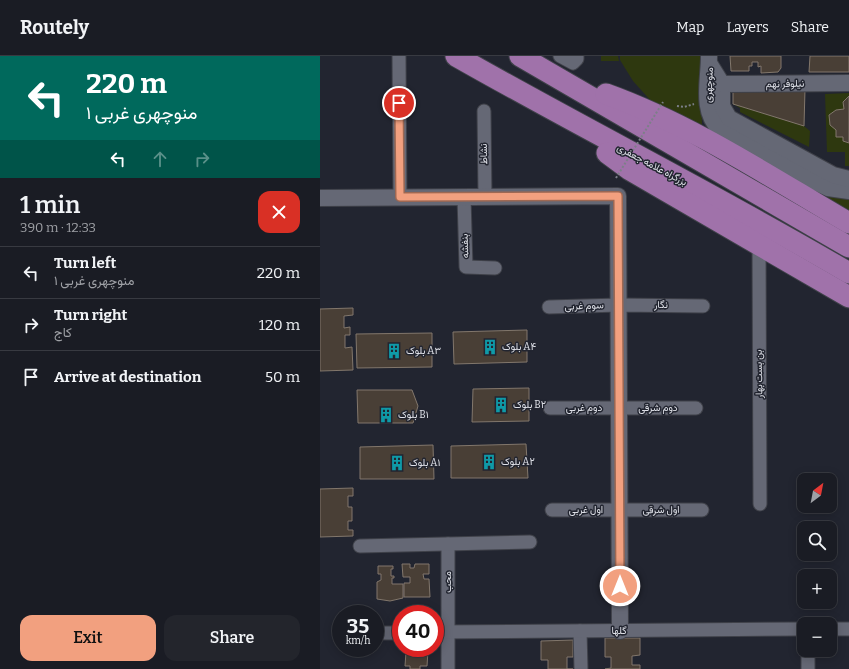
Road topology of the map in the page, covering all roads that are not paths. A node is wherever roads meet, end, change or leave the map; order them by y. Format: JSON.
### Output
{"nodes":[{"id":1,"x":399,"y":56,"type":"edge"},
{"id":2,"x":456,"y":56,"type":"edge"},
{"id":3,"x":520,"y":56,"type":"edge"},
{"id":4,"x":576,"y":59,"type":"edge"},
{"id":5,"x":709,"y":59,"type":"edge"},
{"id":6,"x":558,"y":66,"type":"edge"},
{"id":7,"x":849,"y":83,"type":"edge"},
{"id":8,"x":722,"y":84,"type":"junction"},
{"id":9,"x":547,"y":108,"type":"junction"},
{"id":10,"x":484,"y":111,"type":"dead end"},
{"id":11,"x":849,"y":179,"type":"edge"},
{"id":12,"x":849,"y":191,"type":"edge"},
{"id":13,"x":400,"y":197,"type":"junction"},
{"id":14,"x":464,"y":197,"type":"junction"},
{"id":15,"x":485,"y":197,"type":"junction"},
{"id":16,"x":320,"y":198,"type":"edge"},
{"id":17,"x":814,"y":203,"type":"junction"},
{"id":18,"x":849,"y":213,"type":"edge"},
{"id":19,"x":849,"y":223,"type":"edge"},
{"id":20,"x":759,"y":244,"type":"junction"},
{"id":21,"x":849,"y":247,"type":"edge"},
{"id":22,"x":495,"y":268,"type":"dead end"},
{"id":23,"x":849,"y":273,"type":"edge"},
{"id":24,"x":849,"y":296,"type":"edge"},
{"id":25,"x":619,"y":305,"type":"junction"},
{"id":26,"x":704,"y":306,"type":"dead end"},
{"id":27,"x":549,"y":307,"type":"dead end"},
{"id":28,"x":550,"y":408,"type":"dead end"},
{"id":29,"x":619,"y":408,"type":"junction"},
{"id":30,"x":696,"y":408,"type":"dead end"},
{"id":31,"x":760,"y":504,"type":"dead end"},
{"id":32,"x":552,"y":510,"type":"dead end"},
{"id":33,"x":620,"y":510,"type":"junction"},
{"id":34,"x":702,"y":510,"type":"dead end"},
{"id":35,"x":530,"y":542,"type":"dead end"},
{"id":36,"x":448,"y":544,"type":"junction"},
{"id":37,"x":360,"y":546,"type":"dead end"},
{"id":38,"x":443,"y":605,"type":"edge"},
{"id":39,"x":797,"y":629,"type":"edge"},
{"id":40,"x":837,"y":629,"type":"edge"},
{"id":41,"x":849,"y":629,"type":"edge"},
{"id":42,"x":580,"y":631,"type":"junction"},
{"id":43,"x":620,"y":631,"type":"junction"},
{"id":44,"x":444,"y":632,"type":"edge"},
{"id":45,"x":444,"y":648,"type":"edge"},
{"id":46,"x":808,"y":657,"type":"edge"},
{"id":47,"x":448,"y":669,"type":"edge"},
{"id":48,"x":581,"y":669,"type":"edge"},
{"id":49,"x":808,"y":669,"type":"edge"}],
"edges":[{"from":1,"to":13,"type":"street"},
{"from":2,"to":9,"type":"highway","name":"بزرگراه علامه جعفری"},
{"from":3,"to":6,"type":"highway"},
{"from":4,"to":6,"type":"street"},
{"from":5,"to":8,"type":"street","name":"منوچهری"},
{"from":5,"to":12,"type":"street","name":"منوچهری"},
{"from":6,"to":17,"type":"highway"},
{"from":6,"to":21,"type":"highway"},
{"from":7,"to":8,"type":"street","name":"نیلوفر نهم"},
{"from":8,"to":11,"type":"street","name":"منوچهری"},
{"from":9,"to":20,"type":"highway"},
{"from":9,"to":23,"type":"highway","name":"بزرگراه علامه جعفری"},
{"from":10,"to":15,"type":"street","name":"نشاط"},
{"from":13,"to":14,"type":"street"},
{"from":13,"to":16,"type":"street"},
{"from":14,"to":15,"type":"street"},
{"from":14,"to":22,"type":"street","name":"بنفشه"},
{"from":15,"to":25,"type":"street"},
{"from":17,"to":18,"type":"highway"},
{"from":17,"to":19,"type":"highway"},
{"from":20,"to":24,"type":"highway"},
{"from":20,"to":31,"type":"street","name":"بن بست بهار"},
{"from":25,"to":26,"type":"street","name":"نگار"},
{"from":25,"to":27,"type":"street","name":"سوم غربی"},
{"from":25,"to":29,"type":"street"},
{"from":28,"to":29,"type":"street","name":"دوم غربی"},
{"from":29,"to":30,"type":"street","name":"دوم شرقی"},
{"from":29,"to":33,"type":"street"},
{"from":32,"to":33,"type":"street","name":"اول غربی"},
{"from":33,"to":34,"type":"street","name":"اول شرقی"},
{"from":33,"to":43,"type":"street"},
{"from":35,"to":36,"type":"street"},
{"from":36,"to":37,"type":"street"},
{"from":36,"to":38,"type":"street","name":"محب"},
{"from":39,"to":43,"type":"street","name":"گلها"},
{"from":40,"to":41,"type":"street"},
{"from":42,"to":43,"type":"street","name":"گلها"},
{"from":42,"to":44,"type":"street","name":"گلها"},
{"from":42,"to":48,"type":"street"},
{"from":45,"to":47,"type":"street","name":"محب"},
{"from":46,"to":49,"type":"street"}]}
